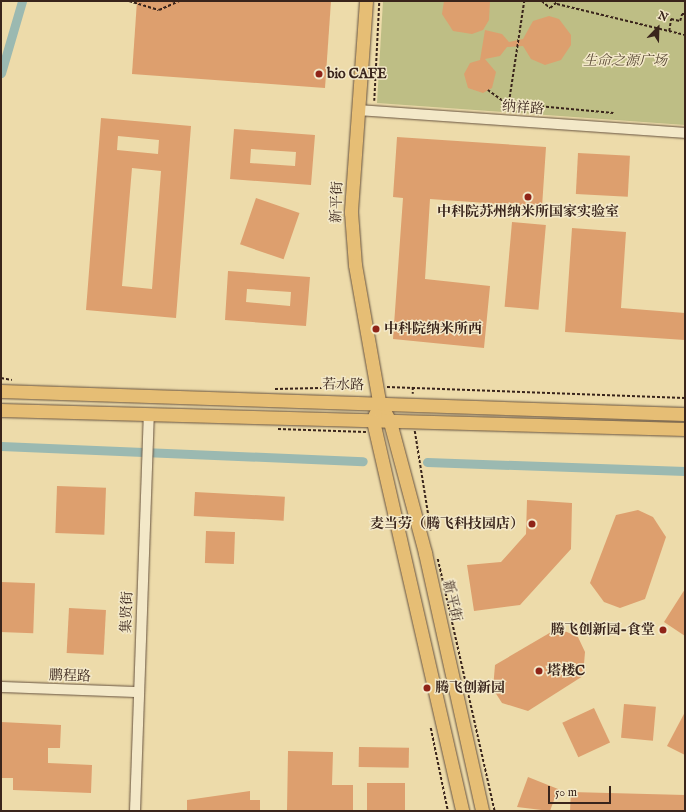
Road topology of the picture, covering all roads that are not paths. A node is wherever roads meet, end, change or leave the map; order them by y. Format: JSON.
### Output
{"nodes":[{"id":1,"x":366,"y":1,"type":"edge"},
{"id":2,"x":359,"y":110,"type":"junction"},
{"id":3,"x":685,"y":133,"type":"edge"},
{"id":4,"x":1,"y":391,"type":"edge"},
{"id":5,"x":379,"y":401,"type":"junction"},
{"id":6,"x":1,"y":410,"type":"edge"},
{"id":7,"x":149,"y":414,"type":"junction"},
{"id":8,"x":685,"y":414,"type":"edge"},
{"id":9,"x":373,"y":421,"type":"junction"},
{"id":10,"x":390,"y":422,"type":"junction"},
{"id":11,"x":685,"y":429,"type":"edge"},
{"id":12,"x":1,"y":687,"type":"edge"},
{"id":13,"x":137,"y":692,"type":"junction"},
{"id":14,"x":135,"y":811,"type":"edge"},
{"id":15,"x":462,"y":811,"type":"edge"},
{"id":16,"x":482,"y":811,"type":"edge"}],
"edges":[{"from":1,"to":2,"type":"main road","name":"新平街"},
{"from":2,"to":3,"type":"street","name":"纳祥路"},
{"from":2,"to":5,"type":"main road","name":"新平街"},
{"from":4,"to":5,"type":"main road","name":"若水路"},
{"from":5,"to":8,"type":"main road","name":"若水路"},
{"from":5,"to":9,"type":"main road","name":"新平街"},
{"from":5,"to":10,"type":"main road","name":"新平街"},
{"from":6,"to":7,"type":"main road"},
{"from":7,"to":9,"type":"main road"},
{"from":7,"to":13,"type":"street","name":"集贤街"},
{"from":9,"to":10,"type":"main road"},
{"from":9,"to":15,"type":"main road","name":"新平街"},
{"from":10,"to":11,"type":"main road"},
{"from":10,"to":16,"type":"main road","name":"新平街"},
{"from":12,"to":13,"type":"street","name":"鹏程路"},
{"from":13,"to":14,"type":"street","name":"集贤街"}]}
